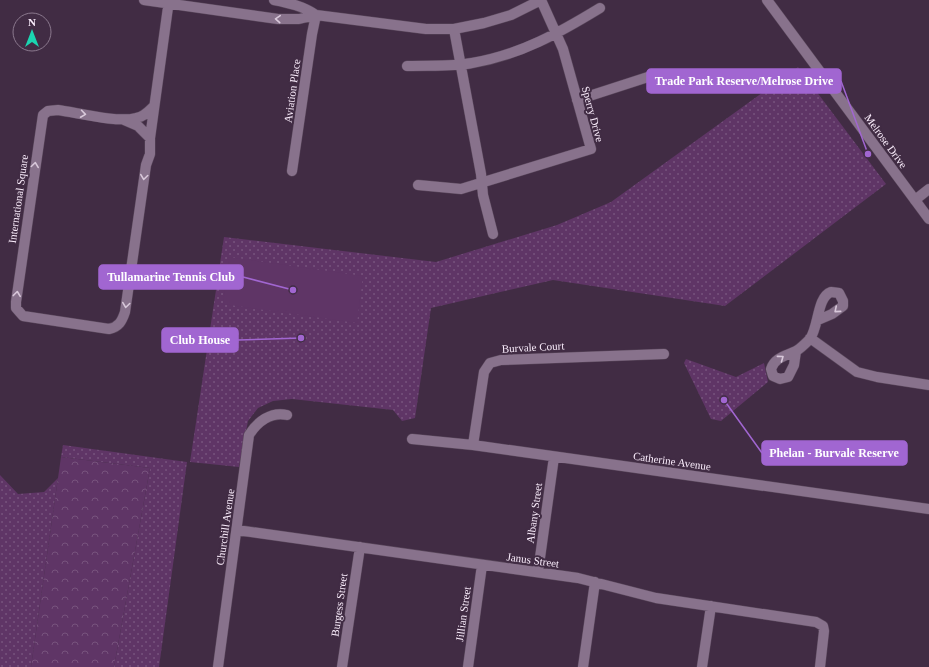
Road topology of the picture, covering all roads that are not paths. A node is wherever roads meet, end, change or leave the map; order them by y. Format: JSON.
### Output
{"nodes":[{"id":1,"x":144,"y":0,"type":"edge"},
{"id":2,"x":274,"y":0,"type":"edge"},
{"id":3,"x":541,"y":0,"type":"edge"},
{"id":4,"x":767,"y":0,"type":"edge"},
{"id":5,"x":169,"y":1,"type":"edge"},
{"id":6,"x":202,"y":4,"type":"edge"},
{"id":7,"x":600,"y":8,"type":"dead end"},
{"id":8,"x":316,"y":16,"type":"junction"},
{"id":9,"x":454,"y":29,"type":"junction"},
{"id":10,"x":557,"y":34,"type":"junction"},
{"id":11,"x":460,"y":64,"type":"junction"},
{"id":12,"x":407,"y":66,"type":"dead end"},
{"id":13,"x":648,"y":77,"type":"dead end"},
{"id":14,"x":577,"y":100,"type":"junction"},
{"id":15,"x":154,"y":106,"type":"junction"},
{"id":16,"x":122,"y":119,"type":"junction"},
{"id":17,"x":150,"y":138,"type":"junction"},
{"id":18,"x":292,"y":171,"type":"dead end"},
{"id":19,"x":482,"y":184,"type":"junction"},
{"id":20,"x":418,"y":185,"type":"dead end"},
{"id":21,"x":929,"y":189,"type":"edge"},
{"id":22,"x":915,"y":200,"type":"junction"},
{"id":23,"x":929,"y":219,"type":"edge"},
{"id":24,"x":493,"y":234,"type":"dead end"},
{"id":25,"x":818,"y":320,"type":"dead end"},
{"id":26,"x":810,"y":338,"type":"junction"},
{"id":27,"x":796,"y":351,"type":"dead end"},
{"id":28,"x":664,"y":354,"type":"dead end"},
{"id":29,"x":929,"y":385,"type":"edge"},
{"id":30,"x":287,"y":414,"type":"dead end"},
{"id":31,"x":412,"y":439,"type":"dead end"},
{"id":32,"x":473,"y":446,"type":"junction"},
{"id":33,"x":554,"y":457,"type":"junction"},
{"id":34,"x":929,"y":509,"type":"edge"},
{"id":35,"x":237,"y":530,"type":"junction"},
{"id":36,"x":360,"y":547,"type":"junction"},
{"id":37,"x":482,"y":565,"type":"junction"},
{"id":38,"x":538,"y":572,"type":"junction"},
{"id":39,"x":595,"y":582,"type":"junction"},
{"id":40,"x":711,"y":606,"type":"junction"},
{"id":41,"x":218,"y":667,"type":"edge"},
{"id":42,"x":342,"y":667,"type":"edge"},
{"id":43,"x":468,"y":667,"type":"edge"},
{"id":44,"x":583,"y":667,"type":"edge"},
{"id":45,"x":702,"y":667,"type":"edge"},
{"id":46,"x":820,"y":667,"type":"edge"}],
"edges":[{"from":1,"to":5,"type":"street"},
{"from":2,"to":8,"type":"street"},
{"from":3,"to":9,"type":"street"},
{"from":3,"to":10,"type":"street","name":"Sperry Drive"},
{"from":4,"to":22,"type":"street","name":"Melrose Drive"},
{"from":5,"to":6,"type":"street"},
{"from":5,"to":15,"type":"street","name":"International Square"},
{"from":8,"to":6,"type":"street","one_way":true},
{"from":7,"to":10,"type":"street"},
{"from":8,"to":9,"type":"street"},
{"from":8,"to":18,"type":"street","name":"Aviation Place"},
{"from":9,"to":11,"type":"street"},
{"from":10,"to":11,"type":"street"},
{"from":10,"to":14,"type":"street","name":"Sperry Drive"},
{"from":11,"to":12,"type":"street"},
{"from":11,"to":19,"type":"street"},
{"from":13,"to":14,"type":"street"},
{"from":14,"to":19,"type":"street","name":"Sperry Drive"},
{"from":15,"to":16,"type":"street","name":"International Square"},
{"from":15,"to":17,"type":"street","name":"International Square"},
{"from":16,"to":17,"type":"street","name":"International Square"},
{"from":17,"to":16,"type":"street","name":"International Square","one_way":true},
{"from":19,"to":20,"type":"street","name":"Sperry Drive"},
{"from":19,"to":24,"type":"street"},
{"from":21,"to":22,"type":"street"},
{"from":22,"to":23,"type":"street","name":"Melrose Drive"},
{"from":25,"to":26,"type":"street"},
{"from":26,"to":27,"type":"street"},
{"from":26,"to":29,"type":"street"},
{"from":28,"to":32,"type":"street","name":"Burvale Court"},
{"from":30,"to":35,"type":"street","name":"Churchill Avenue"},
{"from":31,"to":32,"type":"street","name":"Catherine Avenue"},
{"from":32,"to":33,"type":"street","name":"Catherine Avenue"},
{"from":33,"to":34,"type":"street","name":"Catherine Avenue"},
{"from":33,"to":38,"type":"street","name":"Albany Street"},
{"from":35,"to":36,"type":"street","name":"Janus Street"},
{"from":35,"to":41,"type":"street","name":"Churchill Avenue"},
{"from":36,"to":37,"type":"street","name":"Janus Street"},
{"from":36,"to":42,"type":"street","name":"Burgess Street"},
{"from":37,"to":38,"type":"street","name":"Janus Street"},
{"from":37,"to":43,"type":"street","name":"Jillian Street"},
{"from":38,"to":39,"type":"street","name":"Janus Street"},
{"from":39,"to":40,"type":"street","name":"Janus Street"},
{"from":39,"to":44,"type":"street"},
{"from":40,"to":45,"type":"street"},
{"from":40,"to":46,"type":"street","name":"Janus Street"}]}
